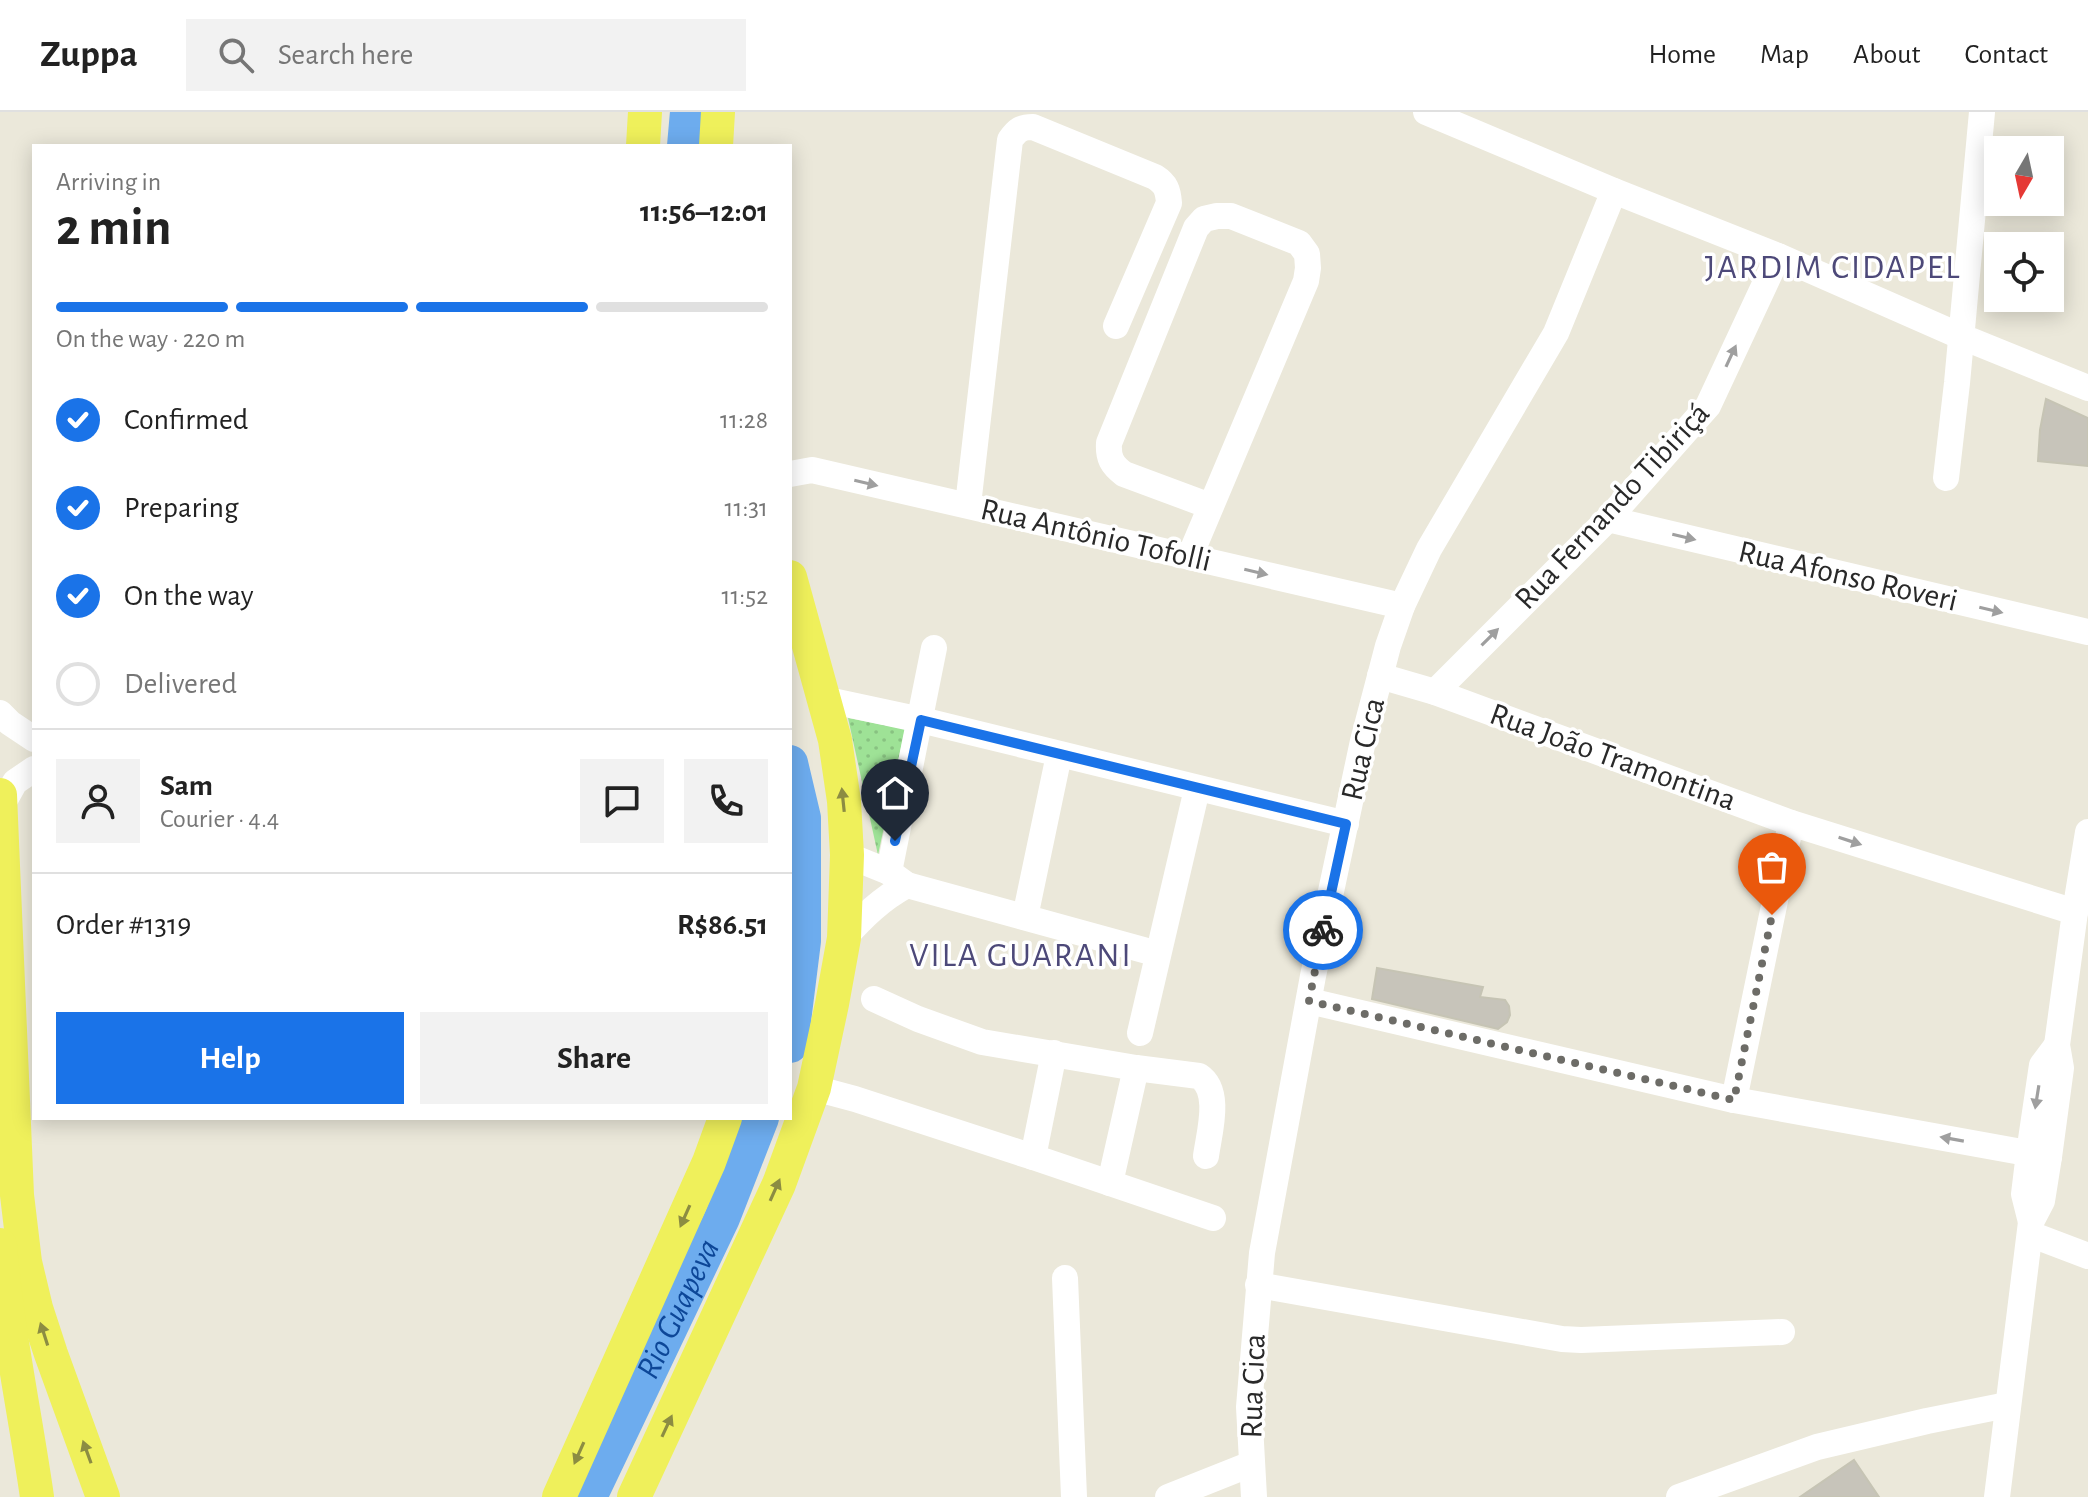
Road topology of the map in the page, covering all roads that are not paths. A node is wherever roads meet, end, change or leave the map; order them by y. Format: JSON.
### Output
{"nodes":[{"id":1,"x":718,"y":112,"type":"edge"},
{"id":2,"x":1426,"y":112,"type":"edge"},
{"id":3,"x":1982,"y":112,"type":"edge"},
{"id":4,"x":716,"y":144,"type":"edge"},
{"id":5,"x":1614,"y":191,"type":"junction"},
{"id":6,"x":1778,"y":256,"type":"junction"},
{"id":7,"x":1116,"y":326,"type":"dead end"},
{"id":8,"x":1960,"y":336,"type":"junction"},
{"id":9,"x":2088,"y":388,"type":"edge"},
{"id":10,"x":792,"y":474,"type":"edge"},
{"id":11,"x":1946,"y":478,"type":"dead end"},
{"id":12,"x":968,"y":505,"type":"junction"},
{"id":13,"x":1210,"y":506,"type":"junction"},
{"id":14,"x":1608,"y":519,"type":"junction"},
{"id":15,"x":1190,"y":556,"type":"junction"},
{"id":16,"x":792,"y":584,"type":"edge"},
{"id":17,"x":1402,"y":606,"type":"junction"},
{"id":18,"x":2088,"y":632,"type":"edge"},
{"id":19,"x":934,"y":648,"type":"dead end"},
{"id":20,"x":1380,"y":676,"type":"junction"},
{"id":21,"x":1435,"y":692,"type":"junction"},
{"id":22,"x":823,"y":699,"type":"junction"},
{"id":23,"x":0,"y":713,"type":"edge"},
{"id":24,"x":921,"y":720,"type":"junction"},
{"id":25,"x":32,"y":738,"type":"edge"},
{"id":26,"x":1059,"y":755,"type":"junction"},
{"id":27,"x":32,"y":770,"type":"edge"},
{"id":28,"x":1197,"y":789,"type":"junction"},
{"id":29,"x":0,"y":795,"type":"edge"},
{"id":30,"x":1,"y":807,"type":"edge"},
{"id":31,"x":1791,"y":823,"type":"junction"},
{"id":32,"x":1346,"y":824,"type":"junction"},
{"id":33,"x":2088,"y":832,"type":"edge"},
{"id":34,"x":847,"y":855,"type":"junction"},
{"id":35,"x":898,"y":879,"type":"junction"},
{"id":36,"x":2075,"y":912,"type":"junction"},
{"id":37,"x":1025,"y":917,"type":"junction"},
{"id":38,"x":844,"y":938,"type":"junction"},
{"id":39,"x":1158,"y":954,"type":"junction"},
{"id":40,"x":874,"y":999,"type":"dead end"},
{"id":41,"x":1309,"y":1001,"type":"junction"},
{"id":42,"x":1140,"y":1033,"type":"dead end"},
{"id":43,"x":1054,"y":1053,"type":"junction"},
{"id":44,"x":1136,"y":1068,"type":"junction"},
{"id":45,"x":814,"y":1088,"type":"junction"},
{"id":46,"x":1734,"y":1100,"type":"junction"},
{"id":47,"x":724,"y":1120,"type":"edge"},
{"id":48,"x":2039,"y":1155,"type":"junction"},
{"id":49,"x":1206,"y":1156,"type":"dead end"},
{"id":50,"x":1033,"y":1157,"type":"junction"},
{"id":51,"x":1110,"y":1183,"type":"junction"},
{"id":52,"x":1213,"y":1218,"type":"dead end"},
{"id":53,"x":2030,"y":1228,"type":"junction"},
{"id":54,"x":0,"y":1245,"type":"edge"},
{"id":55,"x":2088,"y":1256,"type":"edge"},
{"id":56,"x":1065,"y":1278,"type":"dead end"},
{"id":57,"x":1258,"y":1285,"type":"junction"},
{"id":58,"x":1782,"y":1332,"type":"dead end"},
{"id":59,"x":2007,"y":1405,"type":"junction"},
{"id":60,"x":70,"y":1408,"type":"junction"},
{"id":61,"x":25,"y":1417,"type":"junction"},
{"id":62,"x":1251,"y":1464,"type":"junction"},
{"id":63,"x":37,"y":1497,"type":"edge"},
{"id":64,"x":103,"y":1497,"type":"edge"},
{"id":65,"x":559,"y":1497,"type":"edge"},
{"id":66,"x":634,"y":1497,"type":"edge"},
{"id":67,"x":1074,"y":1497,"type":"edge"},
{"id":68,"x":1168,"y":1497,"type":"edge"},
{"id":69,"x":1254,"y":1497,"type":"edge"},
{"id":70,"x":1679,"y":1497,"type":"edge"},
{"id":71,"x":1997,"y":1497,"type":"edge"}],
"edges":[{"from":1,"to":4,"type":"main road"},
{"from":2,"to":5,"type":"street"},
{"from":3,"to":8,"type":"street"},
{"from":5,"to":6,"type":"street"},
{"from":5,"to":17,"type":"street","name":"Rua Cica"},
{"from":6,"to":8,"type":"street"},
{"from":14,"to":6,"type":"street","name":"Rua Fernando Tibiriçá","one_way":true},
{"from":7,"to":12,"type":"street"},
{"from":8,"to":9,"type":"street"},
{"from":8,"to":11,"type":"street"},
{"from":10,"to":12,"type":"street","name":"Rua Antônio Tofolli","one_way":true},
{"from":12,"to":15,"type":"street","name":"Rua Antônio Tofolli"},
{"from":13,"to":13,"type":"street"},
{"from":13,"to":15,"type":"street"},
{"from":14,"to":18,"type":"street","name":"Rua Afonso Roveri","one_way":true},
{"from":21,"to":14,"type":"street","name":"Rua Fernando Tibiriçá","one_way":true},
{"from":15,"to":17,"type":"street","name":"Rua Antônio Tofolli","one_way":true},
{"from":16,"to":22,"type":"main road"},
{"from":17,"to":20,"type":"street","name":"Rua Cica"},
{"from":19,"to":24,"type":"street"},
{"from":20,"to":21,"type":"street","name":"Rua João Tramontina"},
{"from":20,"to":32,"type":"street","name":"Rua Cica"},
{"from":21,"to":31,"type":"street","name":"Rua João Tramontina"},
{"from":22,"to":24,"type":"street"},
{"from":34,"to":22,"type":"main road","one_way":true},
{"from":23,"to":25,"type":"street"},
{"from":24,"to":26,"type":"street"},
{"from":24,"to":35,"type":"street"},
{"from":26,"to":28,"type":"street"},
{"from":26,"to":37,"type":"street"},
{"from":27,"to":30,"type":"street"},
{"from":28,"to":32,"type":"street"},
{"from":28,"to":39,"type":"street"},
{"from":29,"to":30,"type":"main road"},
{"from":60,"to":30,"type":"main road","one_way":true},
{"from":31,"to":36,"type":"street","name":"Rua João Tramontina","one_way":true},
{"from":31,"to":46,"type":"street"},
{"from":32,"to":41,"type":"street","name":"Rua Cica"},
{"from":33,"to":36,"type":"street"},
{"from":34,"to":35,"type":"street"},
{"from":34,"to":38,"type":"main road"},
{"from":35,"to":37,"type":"street"},
{"from":35,"to":38,"type":"street"},
{"from":36,"to":48,"type":"street"},
{"from":37,"to":39,"type":"street"},
{"from":38,"to":45,"type":"main road"},
{"from":39,"to":42,"type":"street"},
{"from":40,"to":43,"type":"street"},
{"from":41,"to":46,"type":"street"},
{"from":41,"to":57,"type":"street","name":"Rua Cica"},
{"from":43,"to":44,"type":"street"},
{"from":43,"to":50,"type":"street"},
{"from":44,"to":49,"type":"street"},
{"from":44,"to":51,"type":"street"},
{"from":45,"to":50,"type":"street"},
{"from":66,"to":45,"type":"main road","one_way":true},
{"from":48,"to":46,"type":"street","one_way":true},
{"from":47,"to":65,"type":"main road","one_way":true},
{"from":48,"to":53,"type":"street"},
{"from":50,"to":51,"type":"street"},
{"from":51,"to":52,"type":"street"},
{"from":53,"to":55,"type":"street"},
{"from":53,"to":59,"type":"street"},
{"from":54,"to":61,"type":"main road"},
{"from":56,"to":67,"type":"street"},
{"from":57,"to":58,"type":"street"},
{"from":57,"to":62,"type":"street","name":"Rua Cica"},
{"from":59,"to":70,"type":"street"},
{"from":59,"to":71,"type":"street"},
{"from":60,"to":61,"type":"main road"},
{"from":64,"to":60,"type":"main road","one_way":true},
{"from":61,"to":63,"type":"main road"},
{"from":62,"to":68,"type":"street"},
{"from":62,"to":69,"type":"street","name":"Rua Cica"}]}
